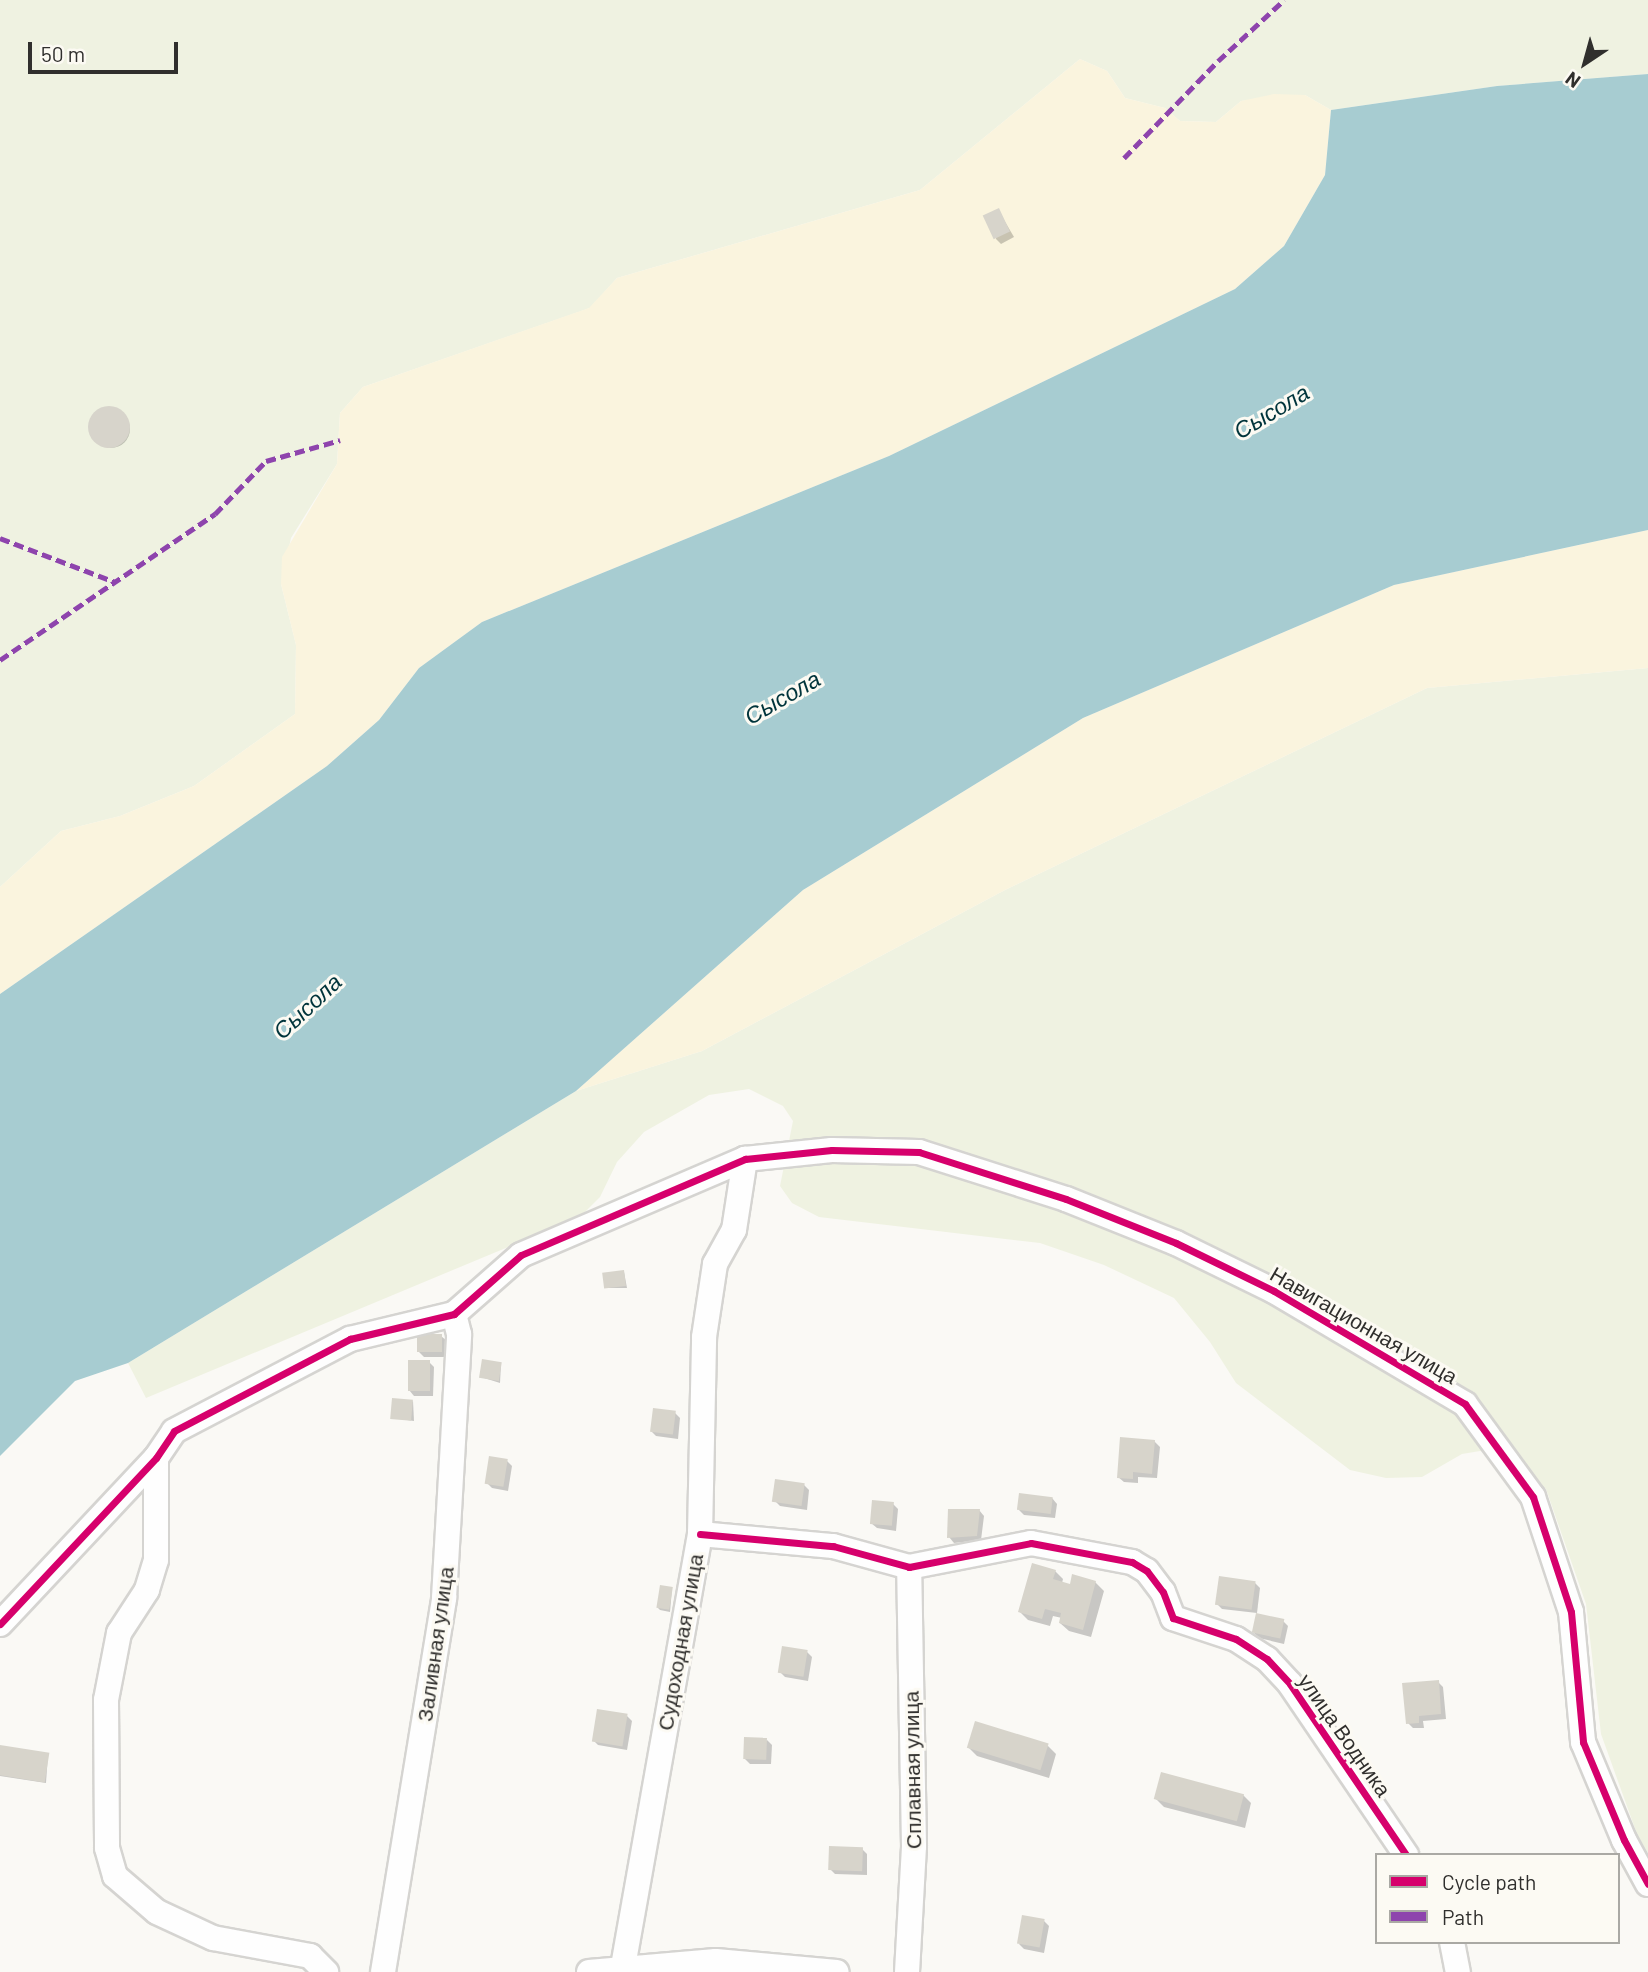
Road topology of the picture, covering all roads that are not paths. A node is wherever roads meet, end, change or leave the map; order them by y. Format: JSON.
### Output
{"nodes":[{"id":1,"x":745,"y":1159,"type":"junction"},
{"id":2,"x":454,"y":1314,"type":"junction"},
{"id":3,"x":156,"y":1458,"type":"junction"},
{"id":4,"x":700,"y":1534,"type":"junction"},
{"id":5,"x":909,"y":1567,"type":"junction"},
{"id":6,"x":0,"y":1624,"type":"edge"},
{"id":7,"x":1405,"y":1853,"type":"edge"},
{"id":8,"x":1648,"y":1884,"type":"edge"},
{"id":9,"x":1452,"y":1944,"type":"edge"},
{"id":10,"x":622,"y":1970,"type":"edge"},
{"id":11,"x":326,"y":1972,"type":"edge"},
{"id":12,"x":383,"y":1972,"type":"edge"},
{"id":13,"x":589,"y":1972,"type":"edge"},
{"id":14,"x":836,"y":1972,"type":"edge"},
{"id":15,"x":907,"y":1972,"type":"edge"},
{"id":16,"x":1458,"y":1972,"type":"edge"}],
"edges":[{"from":1,"to":2,"type":"street","name":"Навигационная улица"},
{"from":1,"to":4,"type":"street","name":"Судоходная улица"},
{"from":1,"to":8,"type":"street","name":"Навигационная улица"},
{"from":2,"to":3,"type":"street"},
{"from":2,"to":12,"type":"street","name":"Заливная улица"},
{"from":3,"to":6,"type":"street"},
{"from":3,"to":11,"type":"street"},
{"from":4,"to":5,"type":"street","name":"улица Водника"},
{"from":4,"to":10,"type":"street","name":"Судоходная улица"},
{"from":5,"to":7,"type":"street","name":"улица Водника"},
{"from":5,"to":15,"type":"street","name":"Сплавная улица"},
{"from":9,"to":16,"type":"street"},
{"from":10,"to":13,"type":"street"},
{"from":10,"to":14,"type":"street"}]}
